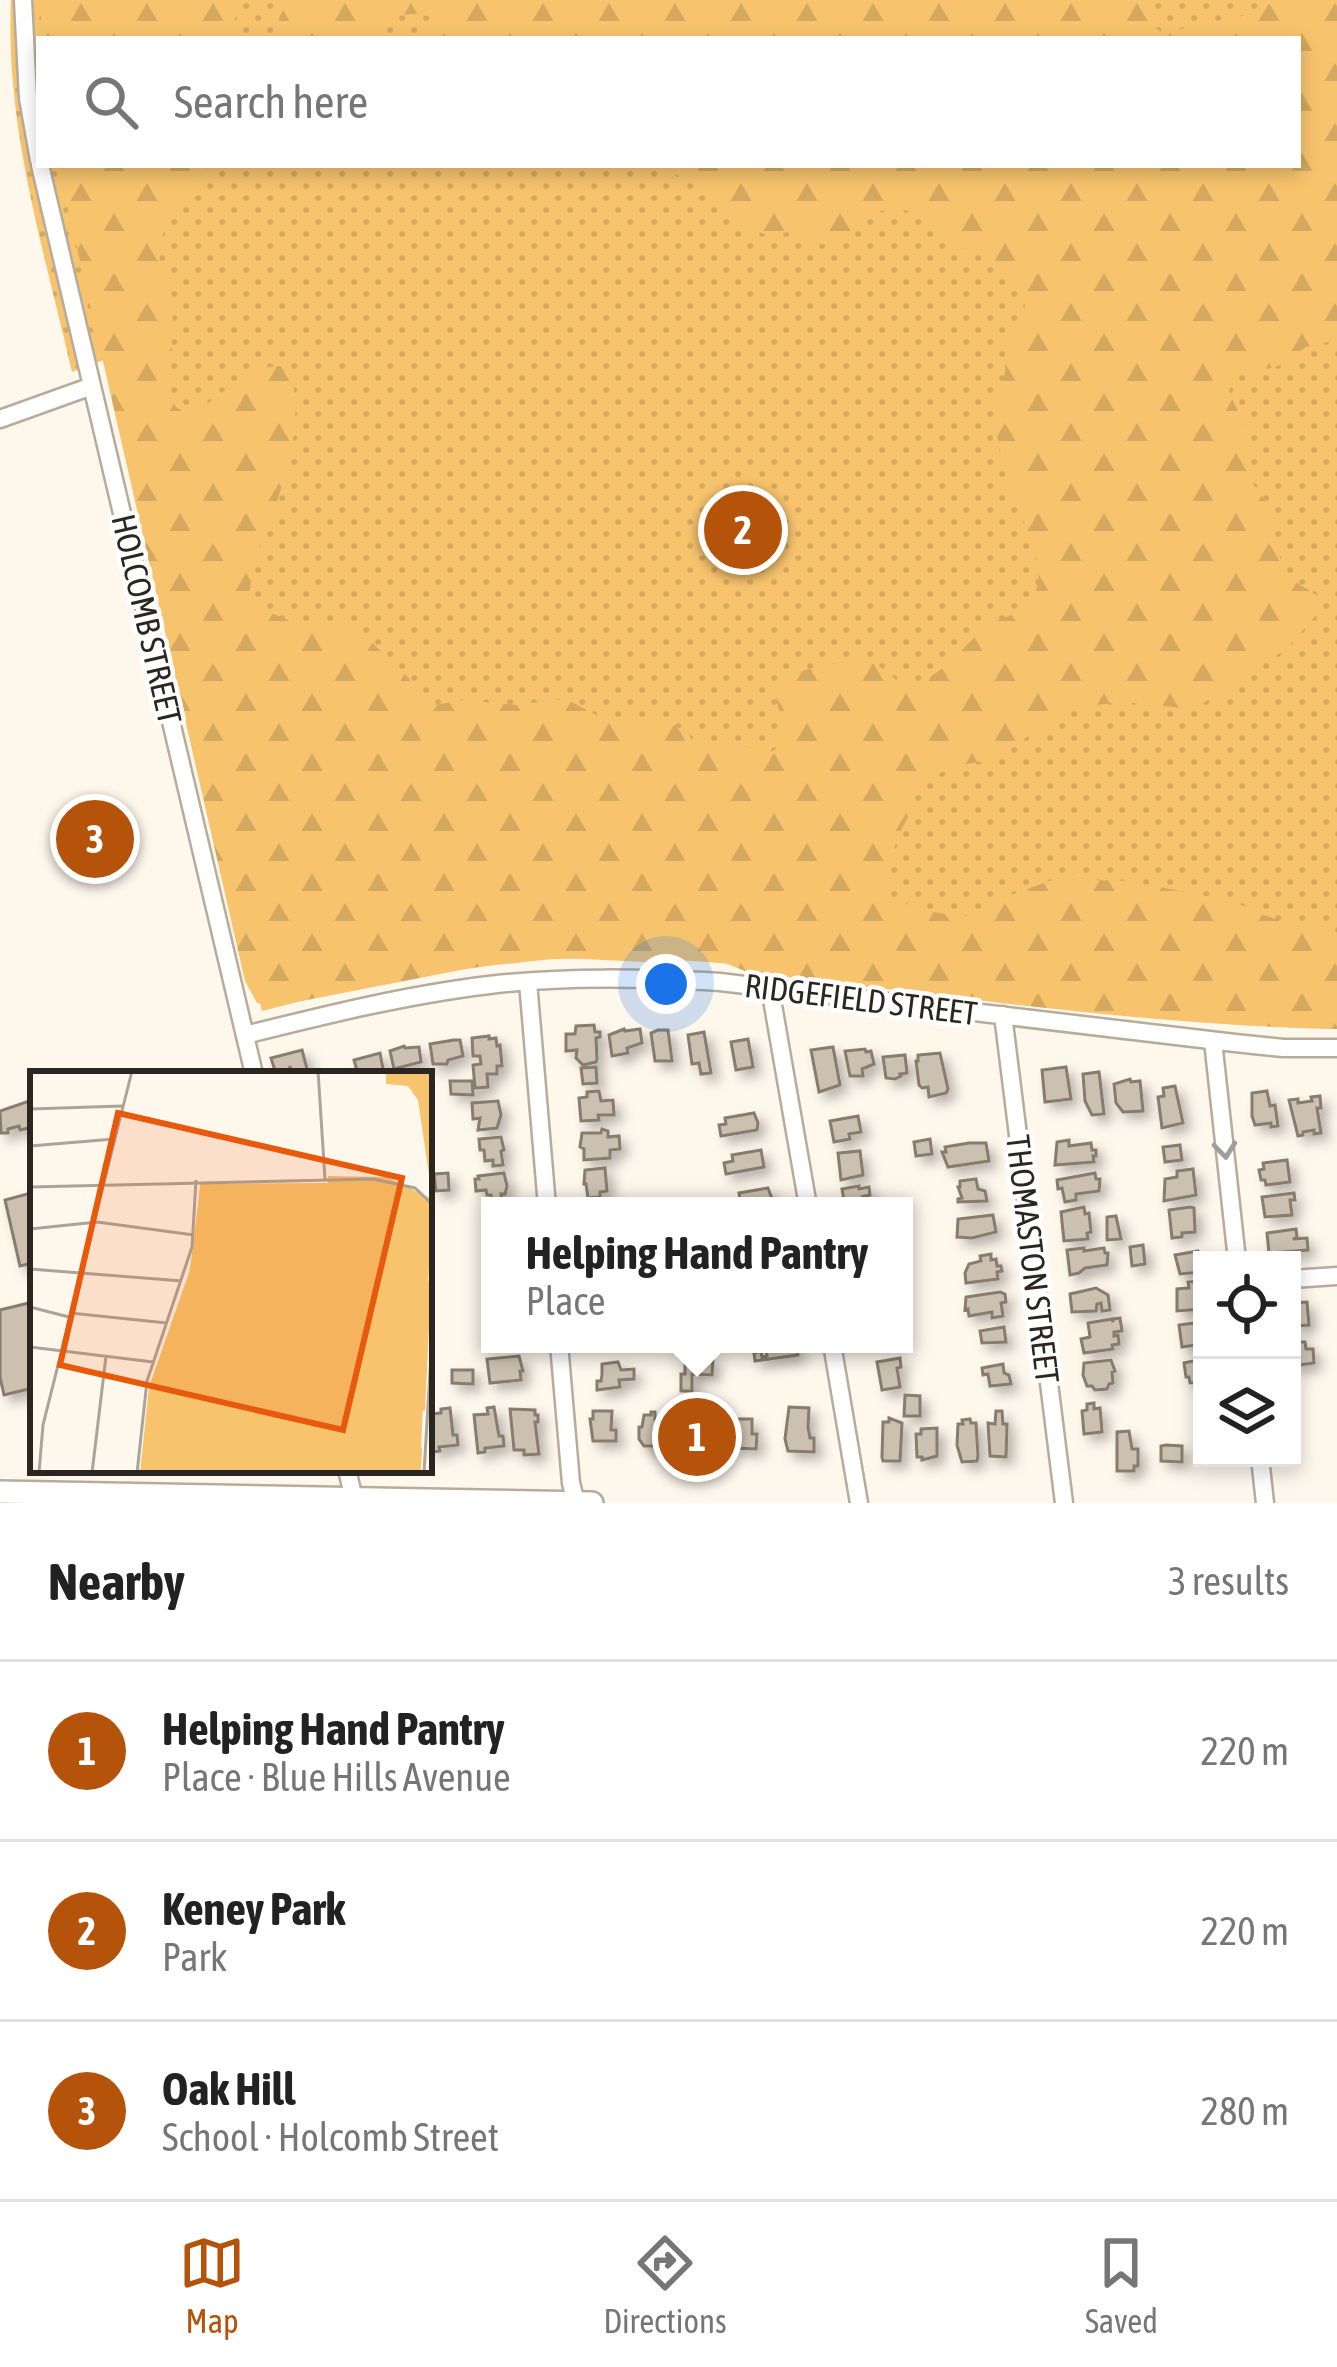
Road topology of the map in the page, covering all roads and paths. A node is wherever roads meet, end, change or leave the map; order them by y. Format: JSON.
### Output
{"nodes":[{"id":1,"x":23,"y":0,"type":"edge"},
{"id":2,"x":36,"y":139,"type":"edge"},
{"id":3,"x":41,"y":168,"type":"edge"},
{"id":4,"x":92,"y":386,"type":"junction"},
{"id":5,"x":0,"y":418,"type":"edge"},
{"id":6,"x":528,"y":982,"type":"junction"},
{"id":7,"x":770,"y":988,"type":"junction"},
{"id":8,"x":1003,"y":1016,"type":"junction"},
{"id":9,"x":244,"y":1035,"type":"junction"},
{"id":10,"x":1213,"y":1041,"type":"junction"},
{"id":11,"x":1337,"y":1048,"type":"edge"},
{"id":12,"x":253,"y":1071,"type":"edge"},
{"id":13,"x":546,"y":1197,"type":"edge"},
{"id":14,"x":806,"y":1197,"type":"edge"},
{"id":15,"x":1236,"y":1251,"type":"edge"},
{"id":16,"x":1337,"y":1276,"type":"edge"},
{"id":17,"x":1301,"y":1279,"type":"edge"},
{"id":18,"x":560,"y":1353,"type":"edge"},
{"id":19,"x":834,"y":1353,"type":"edge"},
{"id":20,"x":1260,"y":1467,"type":"edge"},
{"id":21,"x":0,"y":1492,"type":"edge"},
{"id":22,"x":139,"y":1499,"type":"edge"},
{"id":23,"x":354,"y":1501,"type":"edge"},
{"id":24,"x":576,"y":1503,"type":"edge"},
{"id":25,"x":592,"y":1503,"type":"edge"},
{"id":26,"x":860,"y":1503,"type":"edge"},
{"id":27,"x":1064,"y":1503,"type":"edge"},
{"id":28,"x":1264,"y":1503,"type":"edge"}],
"edges":[{"from":1,"to":2,"type":"street","name":"HOLCOMB STREET"},
{"from":3,"to":4,"type":"street","name":"HOLCOMB STREET"},
{"from":4,"to":5,"type":"street"},
{"from":4,"to":9,"type":"street","name":"HOLCOMB STREET"},
{"from":6,"to":7,"type":"street","name":"RIDGEFIELD STREET"},
{"from":6,"to":9,"type":"street","name":"RIDGEFIELD STREET"},
{"from":6,"to":13,"type":"street"},
{"from":7,"to":8,"type":"street","name":"RIDGEFIELD STREET"},
{"from":7,"to":14,"type":"street"},
{"from":8,"to":10,"type":"street","name":"RIDGEFIELD STREET"},
{"from":8,"to":27,"type":"street","name":"THOMASTON STREET"},
{"from":9,"to":12,"type":"street","name":"HOLCOMB STREET"},
{"from":10,"to":11,"type":"street","name":"RIDGEFIELD STREET"},
{"from":10,"to":15,"type":"street","one_way":true},
{"from":16,"to":17,"type":"street"},
{"from":18,"to":24,"type":"street"},
{"from":19,"to":26,"type":"street"},
{"from":20,"to":28,"type":"street"},
{"from":21,"to":22,"type":"main road"},
{"from":22,"to":23,"type":"main road"},
{"from":23,"to":24,"type":"main road"},
{"from":24,"to":25,"type":"main road"}]}
